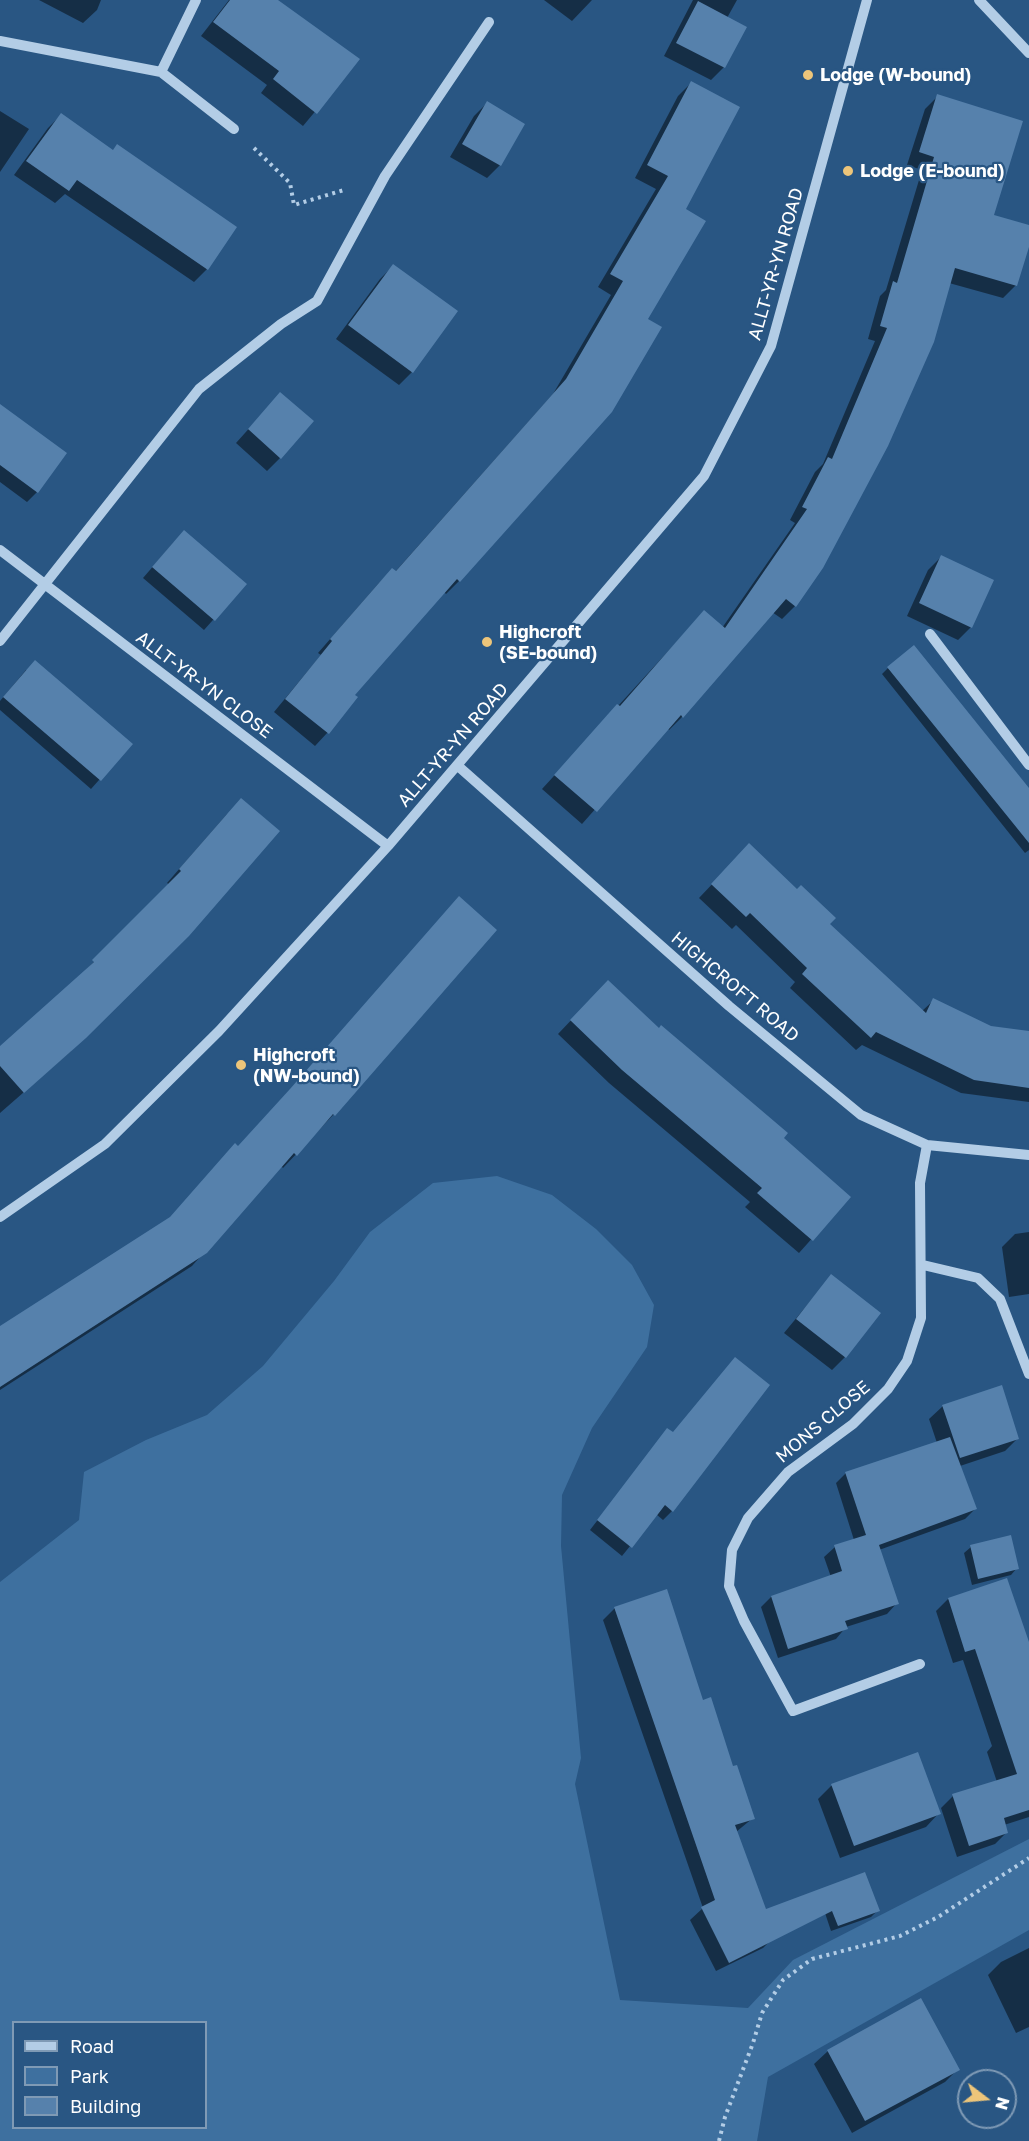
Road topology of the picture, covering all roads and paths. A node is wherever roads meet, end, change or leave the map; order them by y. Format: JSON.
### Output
{"nodes":[{"id":1,"x":196,"y":0,"type":"edge"},
{"id":2,"x":867,"y":0,"type":"edge"},
{"id":3,"x":979,"y":0,"type":"edge"},
{"id":4,"x":489,"y":22,"type":"dead end"},
{"id":5,"x":0,"y":41,"type":"edge"},
{"id":6,"x":1029,"y":53,"type":"edge"},
{"id":7,"x":161,"y":72,"type":"junction"},
{"id":8,"x":234,"y":129,"type":"joint"},
{"id":9,"x":385,"y":177,"type":"junction"},
{"id":10,"x":0,"y":550,"type":"edge"},
{"id":11,"x":45,"y":585,"type":"junction"},
{"id":12,"x":930,"y":634,"type":"dead end"},
{"id":13,"x":0,"y":641,"type":"edge"},
{"id":14,"x":1029,"y":765,"type":"edge"},
{"id":15,"x":458,"y":766,"type":"junction"},
{"id":16,"x":388,"y":846,"type":"junction"},
{"id":17,"x":927,"y":1145,"type":"junction"},
{"id":18,"x":1029,"y":1155,"type":"edge"},
{"id":19,"x":0,"y":1217,"type":"edge"},
{"id":20,"x":923,"y":1265,"type":"junction"},
{"id":21,"x":1029,"y":1374,"type":"edge"},
{"id":22,"x":920,"y":1664,"type":"dead end"},
{"id":23,"x":1029,"y":1858,"type":"edge"},
{"id":24,"x":719,"y":2141,"type":"edge"}],
"edges":[{"from":1,"to":7,"type":"street"},
{"from":2,"to":15,"type":"street","name":"ALLT-YR-YN ROAD"},
{"from":3,"to":6,"type":"street"},
{"from":4,"to":9,"type":"street"},
{"from":5,"to":7,"type":"street"},
{"from":7,"to":8,"type":"street"},
{"from":8,"to":9,"type":"path"},
{"from":9,"to":11,"type":"street"},
{"from":10,"to":11,"type":"street","name":"ALLT-YR-YN CLOSE"},
{"from":11,"to":13,"type":"street"},
{"from":11,"to":16,"type":"street","name":"ALLT-YR-YN CLOSE"},
{"from":12,"to":14,"type":"street"},
{"from":15,"to":16,"type":"street","name":"ALLT-YR-YN ROAD"},
{"from":15,"to":17,"type":"street","name":"HIGHCROFT ROAD"},
{"from":16,"to":19,"type":"street","name":"ALLT-YR-YN ROAD"},
{"from":17,"to":18,"type":"street","name":"HIGHCROFT ROAD"},
{"from":17,"to":20,"type":"street","name":"MONS CLOSE"},
{"from":20,"to":21,"type":"street"},
{"from":20,"to":22,"type":"street","name":"MONS CLOSE"},
{"from":23,"to":24,"type":"path"}]}
